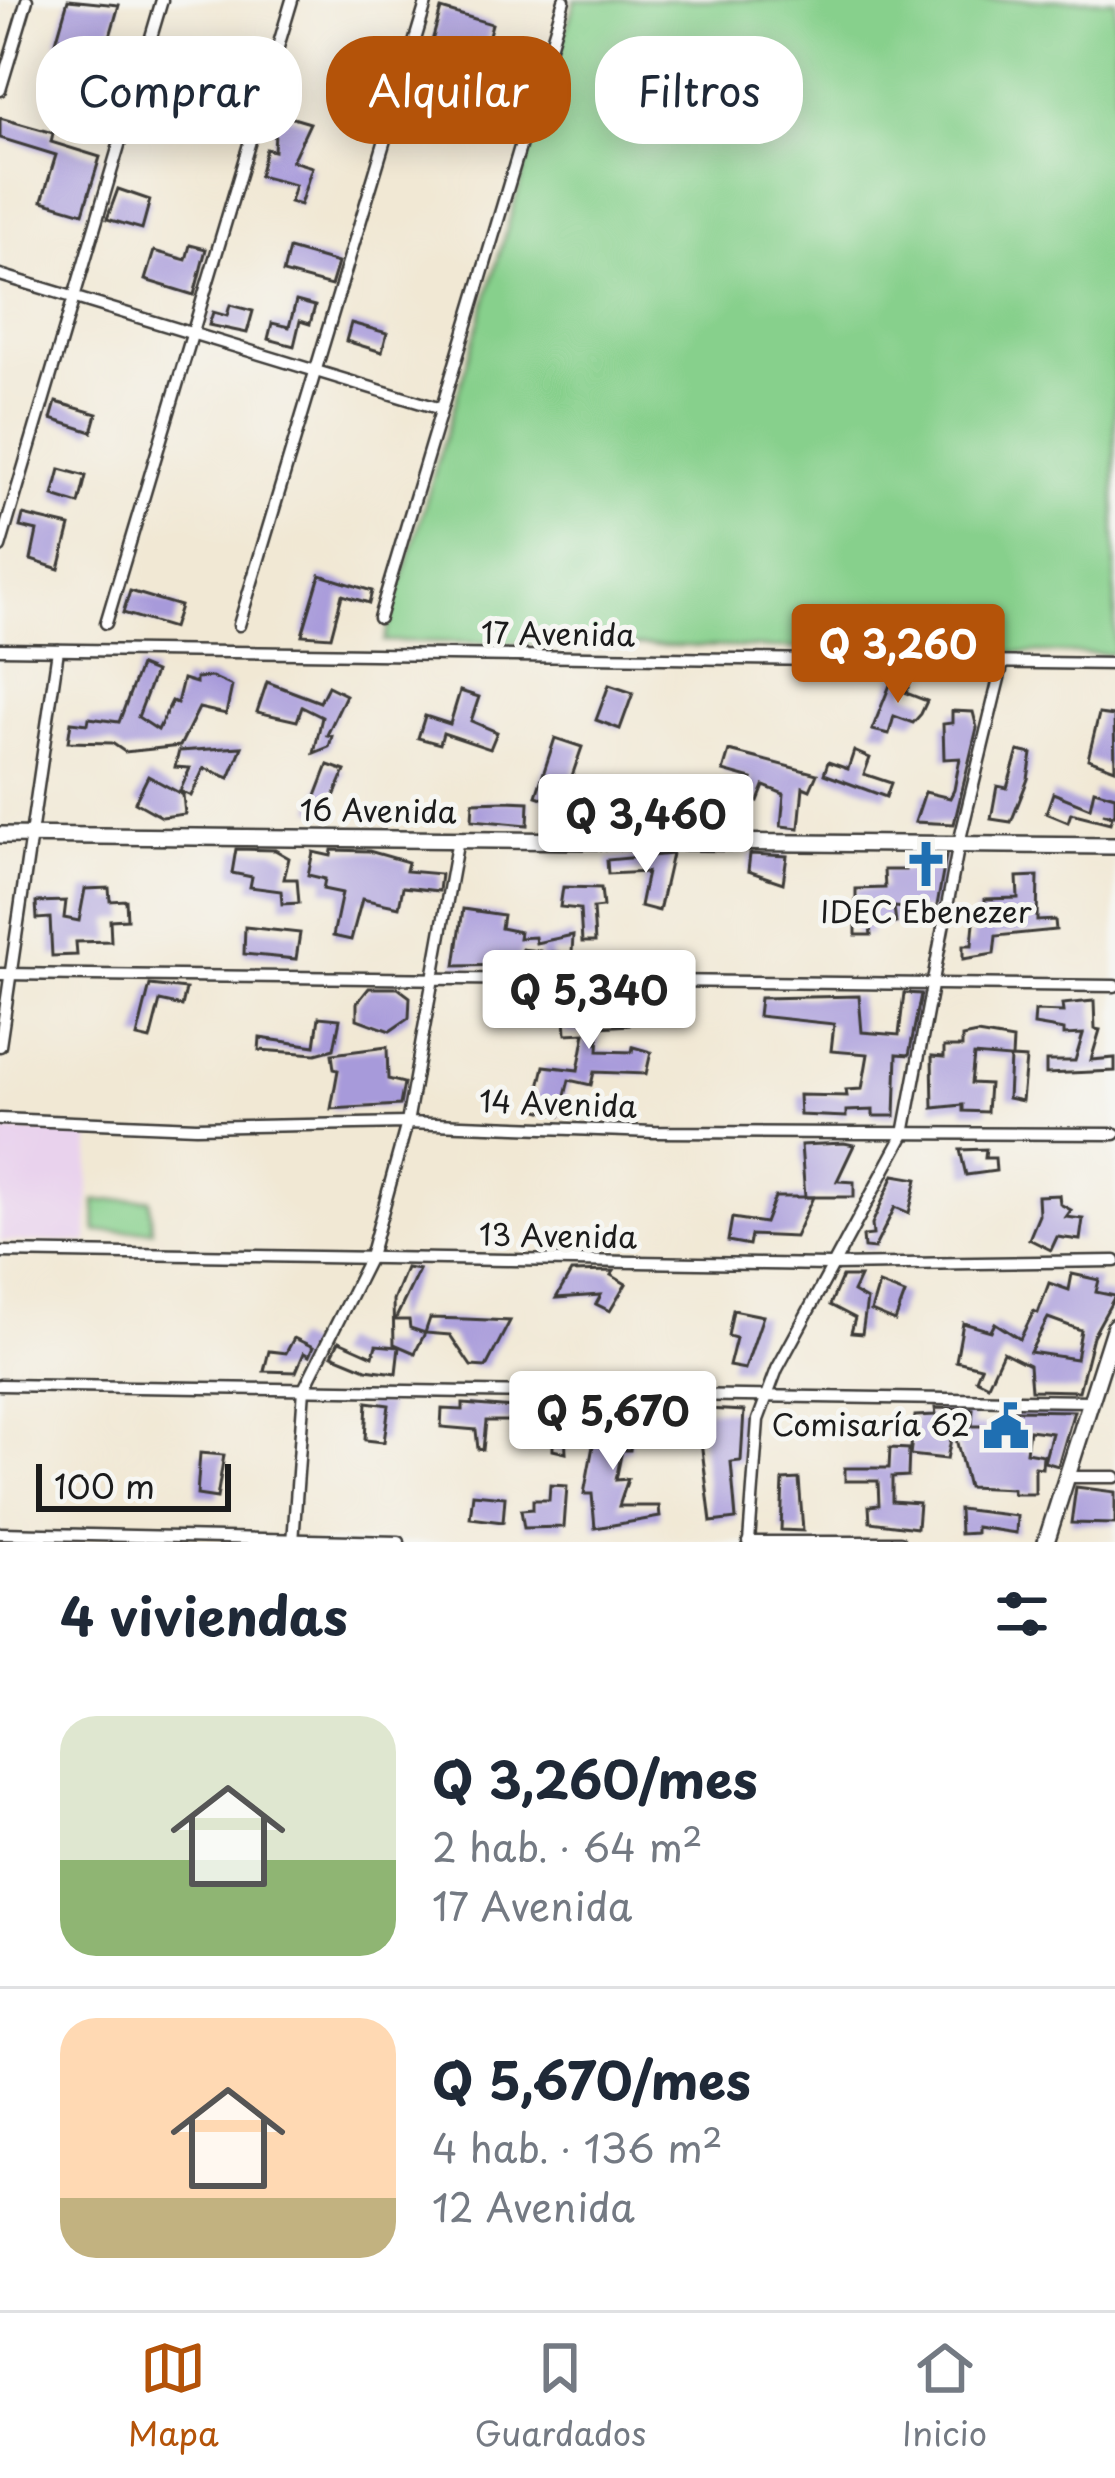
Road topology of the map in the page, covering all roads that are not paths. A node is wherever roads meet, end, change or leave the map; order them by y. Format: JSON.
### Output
{"nodes":[{"id":1,"x":26,"y":0,"type":"edge"},
{"id":2,"x":162,"y":0,"type":"edge"},
{"id":3,"x":292,"y":0,"type":"edge"},
{"id":4,"x":427,"y":0,"type":"edge"},
{"id":5,"x":564,"y":0,"type":"edge"},
{"id":6,"x":0,"y":90,"type":"edge"},
{"id":7,"x":0,"y":275,"type":"edge"},
{"id":8,"x":74,"y":297,"type":"junction"},
{"id":9,"x":192,"y":333,"type":"junction"},
{"id":10,"x":316,"y":371,"type":"junction"},
{"id":11,"x":441,"y":409,"type":"junction"},
{"id":12,"x":0,"y":547,"type":"edge"},
{"id":13,"x":379,"y":618,"type":"dead end"},
{"id":14,"x":106,"y":622,"type":"dead end"},
{"id":15,"x":239,"y":625,"type":"dead end"},
{"id":16,"x":0,"y":650,"type":"edge"},
{"id":17,"x":58,"y":650,"type":"junction"},
{"id":18,"x":1115,"y":664,"type":"edge"},
{"id":19,"x":1002,"y":666,"type":"junction"},
{"id":20,"x":0,"y":835,"type":"edge"},
{"id":21,"x":29,"y":835,"type":"junction"},
{"id":22,"x":458,"y":839,"type":"junction"},
{"id":23,"x":959,"y":843,"type":"junction"},
{"id":24,"x":1115,"y":846,"type":"edge"},
{"id":25,"x":0,"y":974,"type":"edge"},
{"id":26,"x":14,"y":974,"type":"junction"},
{"id":27,"x":437,"y":979,"type":"junction"},
{"id":28,"x":932,"y":984,"type":"junction"},
{"id":29,"x":1115,"y":986,"type":"edge"},
{"id":30,"x":0,"y":1046,"type":"edge"},
{"id":31,"x":0,"y":1118,"type":"edge"},
{"id":32,"x":407,"y":1123,"type":"junction"},
{"id":33,"x":904,"y":1134,"type":"junction"},
{"id":34,"x":1115,"y":1134,"type":"edge"},
{"id":35,"x":0,"y":1252,"type":"edge"},
{"id":36,"x":370,"y":1257,"type":"junction"},
{"id":37,"x":1115,"y":1262,"type":"edge"},
{"id":38,"x":830,"y":1265,"type":"junction"},
{"id":39,"x":1115,"y":1327,"type":"edge"},
{"id":40,"x":1109,"y":1360,"type":"edge"},
{"id":41,"x":0,"y":1385,"type":"edge"},
{"id":42,"x":304,"y":1389,"type":"junction"},
{"id":43,"x":766,"y":1398,"type":"junction"},
{"id":44,"x":1090,"y":1401,"type":"junction"},
{"id":45,"x":1066,"y":1477,"type":"junction"},
{"id":46,"x":1115,"y":1477,"type":"edge"},
{"id":47,"x":0,"y":1533,"type":"edge"},
{"id":48,"x":293,"y":1540,"type":"edge"},
{"id":49,"x":399,"y":1542,"type":"edge"},
{"id":50,"x":748,"y":1542,"type":"edge"},
{"id":51,"x":900,"y":1542,"type":"edge"},
{"id":52,"x":1046,"y":1542,"type":"edge"}],
"edges":[{"from":1,"to":6,"type":"street"},
{"from":2,"to":8,"type":"street"},
{"from":3,"to":9,"type":"street"},
{"from":4,"to":10,"type":"street"},
{"from":5,"to":11,"type":"street"},
{"from":7,"to":8,"type":"street"},
{"from":8,"to":9,"type":"street"},
{"from":8,"to":12,"type":"street"},
{"from":9,"to":10,"type":"street"},
{"from":9,"to":14,"type":"street"},
{"from":10,"to":11,"type":"street"},
{"from":10,"to":15,"type":"street"},
{"from":11,"to":13,"type":"street"},
{"from":16,"to":17,"type":"street","name":"17 Avenida"},
{"from":17,"to":19,"type":"street","name":"17 Avenida"},
{"from":17,"to":21,"type":"street"},
{"from":18,"to":19,"type":"street","name":"17 Avenida"},
{"from":19,"to":23,"type":"street"},
{"from":20,"to":21,"type":"main road","name":"16 Avenida"},
{"from":21,"to":22,"type":"main road","name":"16 Avenida"},
{"from":21,"to":26,"type":"street"},
{"from":22,"to":23,"type":"main road","name":"16 Avenida"},
{"from":22,"to":27,"type":"street"},
{"from":23,"to":24,"type":"main road","name":"16 Avenida"},
{"from":23,"to":28,"type":"street"},
{"from":25,"to":26,"type":"street"},
{"from":26,"to":27,"type":"street"},
{"from":26,"to":30,"type":"street"},
{"from":27,"to":28,"type":"street"},
{"from":27,"to":32,"type":"street"},
{"from":28,"to":29,"type":"street"},
{"from":28,"to":33,"type":"street"},
{"from":31,"to":32,"type":"street","name":"14 Avenida"},
{"from":32,"to":33,"type":"street","name":"14 Avenida"},
{"from":32,"to":36,"type":"street"},
{"from":33,"to":34,"type":"street","name":"14 Avenida"},
{"from":33,"to":38,"type":"street"},
{"from":35,"to":36,"type":"street","name":"13 Avenida"},
{"from":36,"to":38,"type":"street","name":"13 Avenida"},
{"from":36,"to":42,"type":"street"},
{"from":37,"to":38,"type":"street","name":"13 Avenida"},
{"from":38,"to":43,"type":"street"},
{"from":39,"to":40,"type":"main road"},
{"from":40,"to":44,"type":"main road"},
{"from":41,"to":42,"type":"street"},
{"from":42,"to":43,"type":"street"},
{"from":42,"to":48,"type":"street"},
{"from":43,"to":44,"type":"street"},
{"from":43,"to":50,"type":"street"},
{"from":44,"to":45,"type":"main road"},
{"from":45,"to":46,"type":"street"},
{"from":45,"to":52,"type":"main road"},
{"from":47,"to":48,"type":"street"},
{"from":48,"to":49,"type":"street"},
{"from":50,"to":51,"type":"street"}]}
